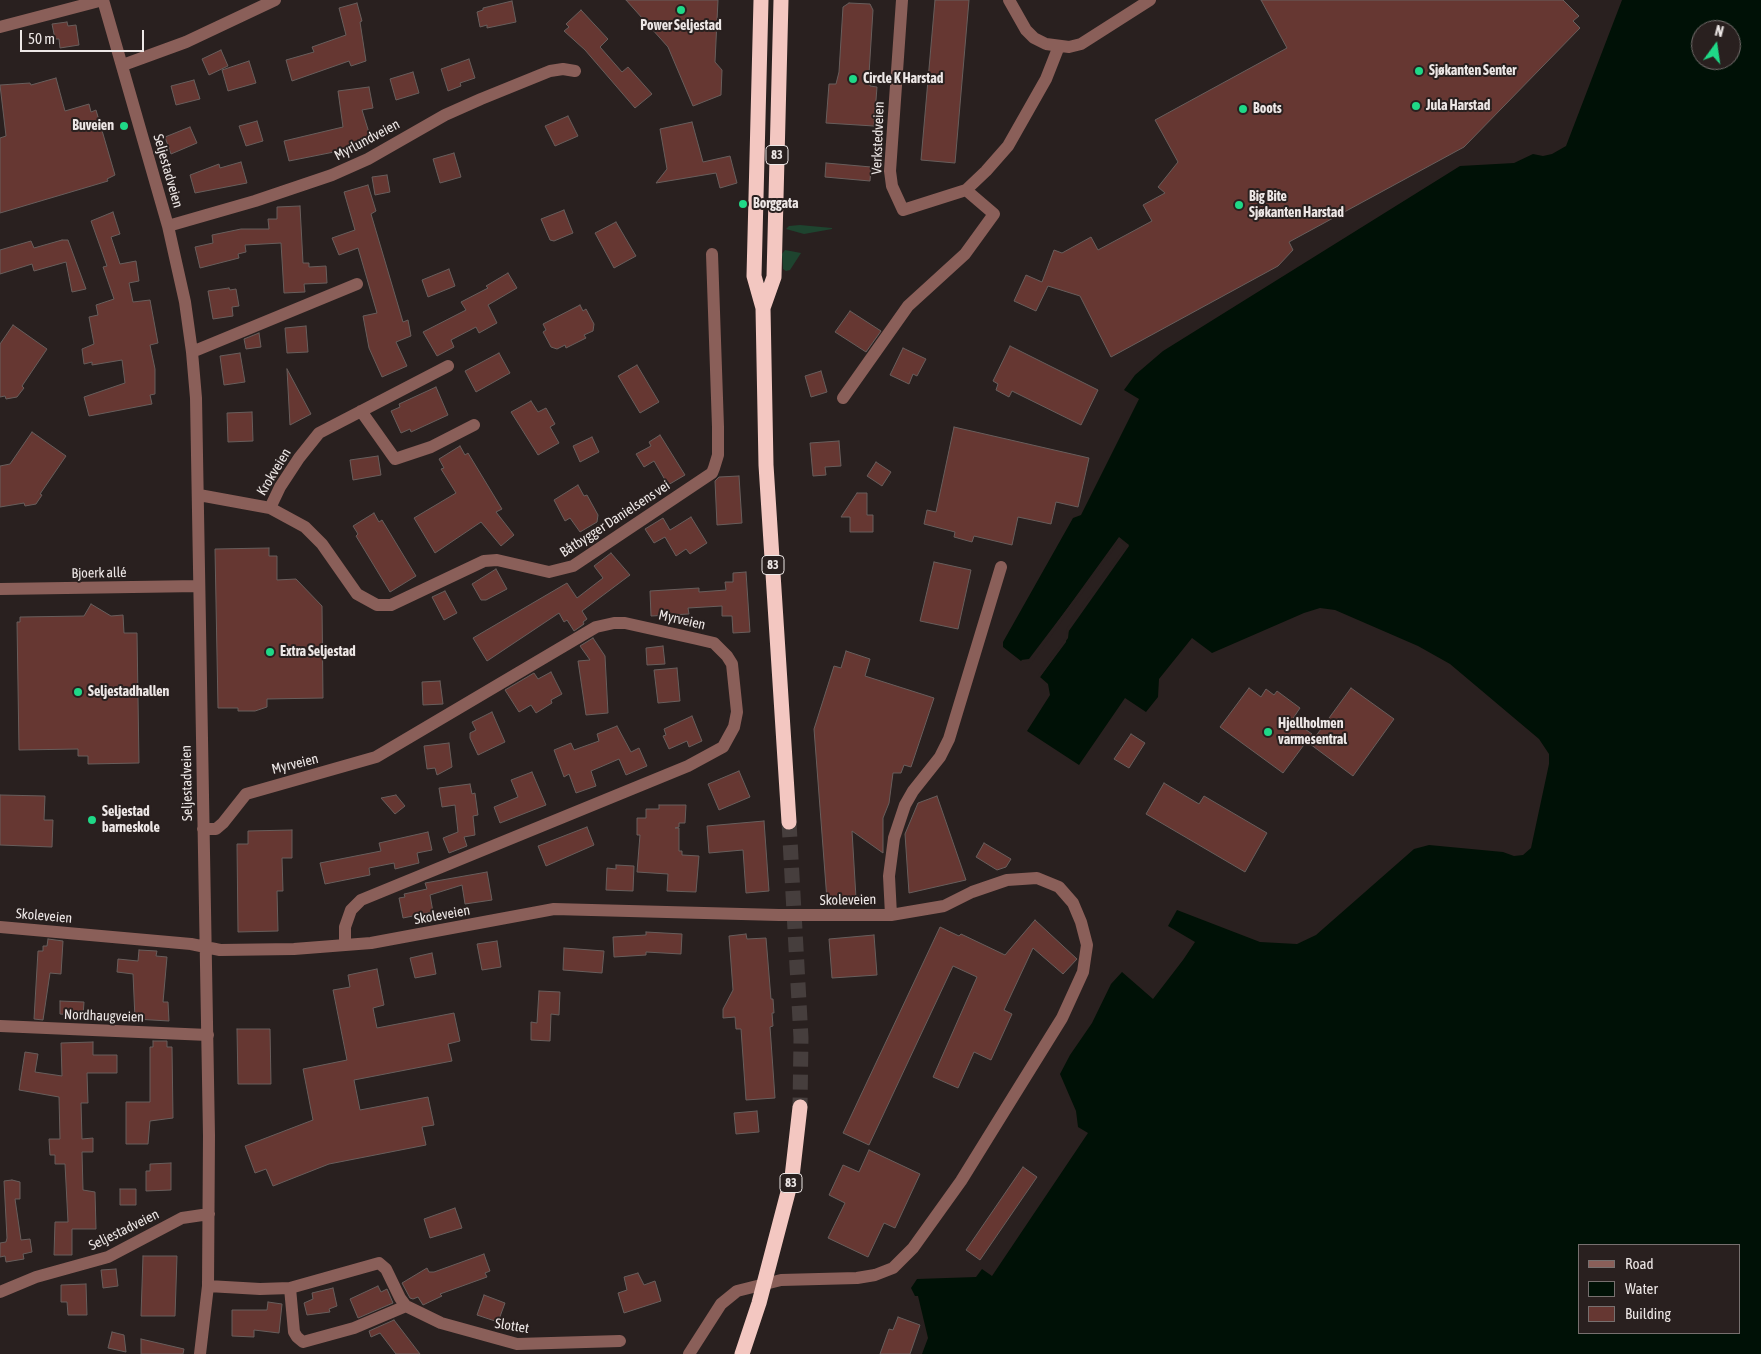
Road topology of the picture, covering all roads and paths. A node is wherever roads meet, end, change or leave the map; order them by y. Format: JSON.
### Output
{"nodes":[{"id":1,"x":103,"y":0,"type":"edge"},
{"id":2,"x":274,"y":0,"type":"edge"},
{"id":3,"x":761,"y":0,"type":"edge"},
{"id":4,"x":781,"y":0,"type":"edge"},
{"id":5,"x":902,"y":0,"type":"edge"},
{"id":6,"x":1008,"y":0,"type":"edge"},
{"id":7,"x":1150,"y":0,"type":"edge"},
{"id":8,"x":0,"y":27,"type":"edge"},
{"id":9,"x":1058,"y":46,"type":"junction"},
{"id":10,"x":123,"y":65,"type":"junction"},
{"id":11,"x":575,"y":72,"type":"dead end"},
{"id":12,"x":966,"y":190,"type":"junction"},
{"id":13,"x":168,"y":226,"type":"junction"},
{"id":14,"x":712,"y":254,"type":"dead end"},
{"id":15,"x":357,"y":284,"type":"dead end"},
{"id":16,"x":763,"y":308,"type":"junction"},
{"id":17,"x":192,"y":352,"type":"junction"},
{"id":18,"x":448,"y":366,"type":"dead end"},
{"id":19,"x":843,"y":398,"type":"dead end"},
{"id":20,"x":361,"y":412,"type":"junction"},
{"id":21,"x":474,"y":425,"type":"dead end"},
{"id":22,"x":199,"y":495,"type":"junction"},
{"id":23,"x":270,"y":508,"type":"junction"},
{"id":24,"x":1001,"y":568,"type":"dead end"},
{"id":25,"x":199,"y":586,"type":"junction"},
{"id":26,"x":0,"y":589,"type":"edge"},
{"id":27,"x":788,"y":822,"type":"tunnel mouth"},
{"id":28,"x":203,"y":829,"type":"junction"},
{"id":29,"x":891,"y":915,"type":"junction"},
{"id":30,"x":0,"y":928,"type":"edge"},
{"id":31,"x":345,"y":946,"type":"junction"},
{"id":32,"x":205,"y":947,"type":"junction"},
{"id":33,"x":0,"y":1026,"type":"edge"},
{"id":34,"x":208,"y":1035,"type":"junction"},
{"id":35,"x":800,"y":1107,"type":"tunnel mouth"},
{"id":36,"x":209,"y":1214,"type":"junction"},
{"id":37,"x":208,"y":1286,"type":"junction"},
{"id":38,"x":290,"y":1288,"type":"junction"},
{"id":39,"x":0,"y":1292,"type":"edge"},
{"id":40,"x":406,"y":1306,"type":"junction"},
{"id":41,"x":620,"y":1341,"type":"dead end"},
{"id":42,"x":200,"y":1354,"type":"edge"},
{"id":43,"x":689,"y":1354,"type":"edge"},
{"id":44,"x":742,"y":1354,"type":"edge"}],
"edges":[{"from":1,"to":8,"type":"street"},
{"from":1,"to":10,"type":"street","name":"Seljestadveien"},
{"from":2,"to":10,"type":"street"},
{"from":3,"to":16,"type":"highway","number":"83"},
{"from":4,"to":16,"type":"highway","number":"83"},
{"from":5,"to":12,"type":"street","name":"Verkstedveien"},
{"from":6,"to":9,"type":"street"},
{"from":7,"to":9,"type":"street"},
{"from":9,"to":12,"type":"street","name":"Verkstedveien"},
{"from":10,"to":13,"type":"street","name":"Seljestadveien"},
{"from":11,"to":13,"type":"street","name":"Myrlundveien"},
{"from":12,"to":19,"type":"street"},
{"from":13,"to":17,"type":"street","name":"Seljestadveien"},
{"from":14,"to":23,"type":"street","name":"Båtbygger Danielsens vei"},
{"from":15,"to":17,"type":"street"},
{"from":16,"to":27,"type":"highway","number":"83"},
{"from":17,"to":22,"type":"street","name":"Seljestadveien"},
{"from":18,"to":20,"type":"street","name":"Krokveien"},
{"from":20,"to":21,"type":"street"},
{"from":20,"to":23,"type":"street","name":"Krokveien"},
{"from":22,"to":23,"type":"street","name":"Krokveien"},
{"from":22,"to":25,"type":"street","name":"Seljestadveien"},
{"from":24,"to":29,"type":"street","name":"Skoleveien"},
{"from":25,"to":26,"type":"street","name":"Bjoerk allé"},
{"from":25,"to":28,"type":"street","name":"Seljestadveien"},
{"from":28,"to":31,"type":"street","name":"Myrveien"},
{"from":28,"to":32,"type":"street","name":"Seljestadveien"},
{"from":29,"to":31,"type":"street","name":"Skoleveien"},
{"from":29,"to":43,"type":"street","name":"Skoleveien"},
{"from":30,"to":32,"type":"street","name":"Skoleveien"},
{"from":31,"to":32,"type":"street","name":"Skoleveien"},
{"from":32,"to":34,"type":"street","name":"Seljestadveien"},
{"from":33,"to":34,"type":"street","name":"Nordhaugveien"},
{"from":34,"to":36,"type":"street","name":"Seljestadveien"},
{"from":35,"to":44,"type":"highway","number":"83"},
{"from":36,"to":37,"type":"street","name":"Seljestadveien"},
{"from":36,"to":39,"type":"street","name":"Seljestadveien"},
{"from":37,"to":38,"type":"street"},
{"from":37,"to":42,"type":"street","name":"Seljestadveien"},
{"from":38,"to":40,"type":"street"},
{"from":38,"to":40,"type":"street"},
{"from":40,"to":41,"type":"street","name":"Slottet"}]}
